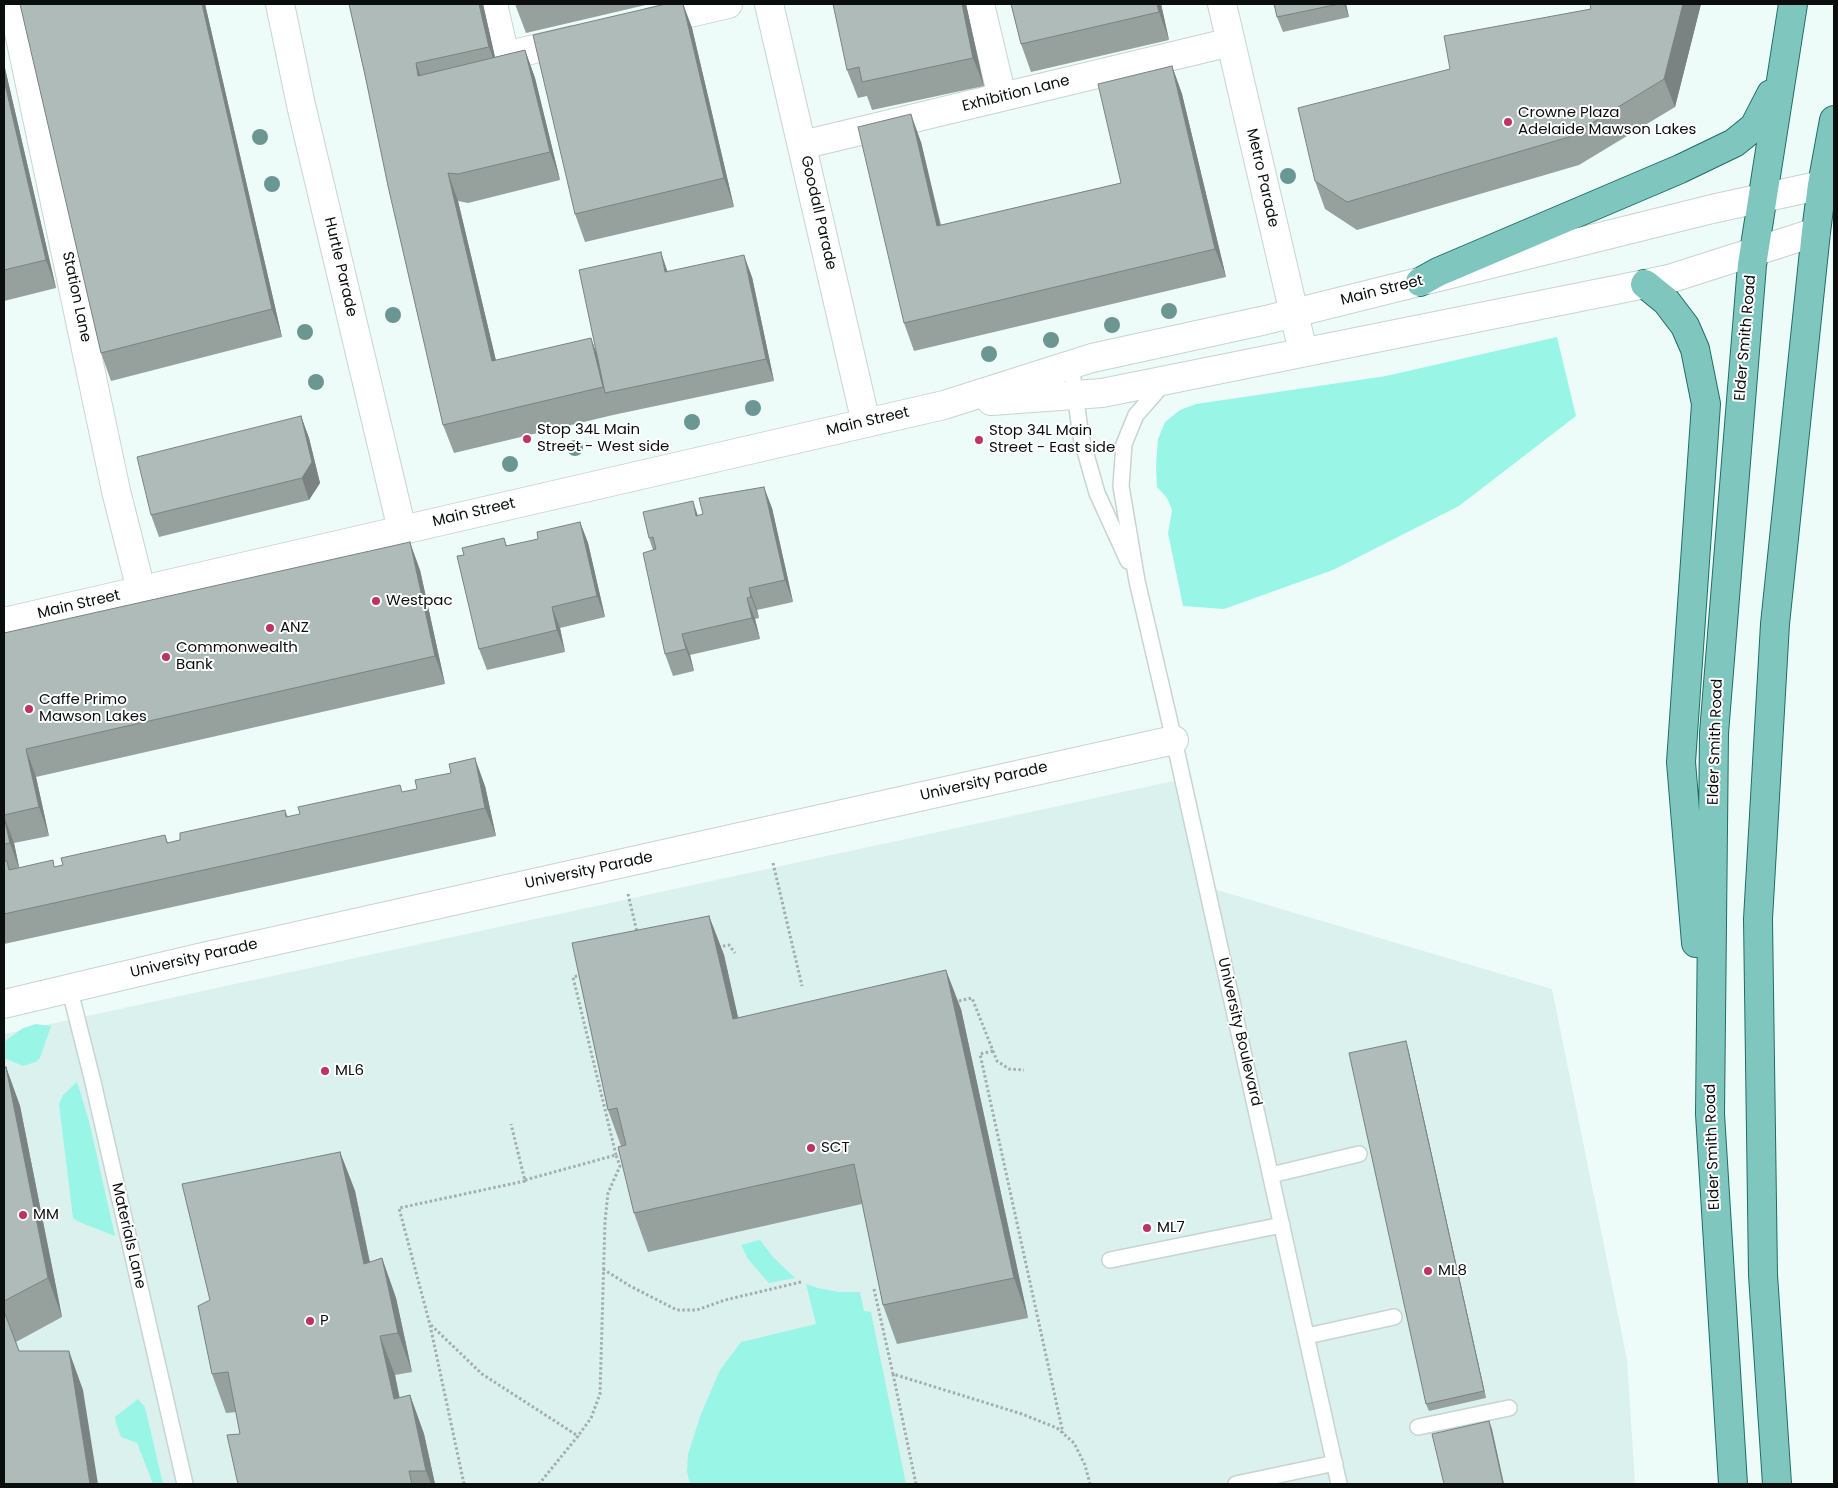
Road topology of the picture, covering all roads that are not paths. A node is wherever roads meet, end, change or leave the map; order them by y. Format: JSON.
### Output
{"nodes":[{"id":1,"x":13,"y":4,"type":"edge"},
{"id":2,"x":280,"y":4,"type":"edge"},
{"id":3,"x":493,"y":4,"type":"edge"},
{"id":4,"x":728,"y":4,"type":"edge"},
{"id":5,"x":769,"y":4,"type":"edge"},
{"id":6,"x":980,"y":4,"type":"edge"},
{"id":7,"x":1222,"y":4,"type":"edge"},
{"id":8,"x":1793,"y":4,"type":"edge"},
{"id":9,"x":630,"y":27,"type":"edge"},
{"id":10,"x":601,"y":33,"type":"edge"},
{"id":11,"x":1231,"y":42,"type":"junction"},
{"id":12,"x":1780,"y":76,"type":"junction"},
{"id":13,"x":1002,"y":97,"type":"junction"},
{"id":14,"x":1834,"y":120,"type":"edge"},
{"id":15,"x":802,"y":146,"type":"junction"},
{"id":16,"x":1828,"y":184,"type":"edge"},
{"id":17,"x":1762,"y":198,"type":"junction"},
{"id":18,"x":1825,"y":229,"type":"edge"},
{"id":19,"x":1754,"y":252,"type":"junction"},
{"id":20,"x":1420,"y":282,"type":"junction"},
{"id":21,"x":1645,"y":284,"type":"junction"},
{"id":22,"x":1293,"y":313,"type":"junction"},
{"id":23,"x":1302,"y":352,"type":"junction"},
{"id":24,"x":1071,"y":364,"type":"junction"},
{"id":25,"x":1167,"y":379,"type":"junction"},
{"id":26,"x":1075,"y":395,"type":"junction"},
{"id":27,"x":944,"y":405,"type":"junction"},
{"id":28,"x":866,"y":423,"type":"junction"},
{"id":29,"x":402,"y":530,"type":"junction"},
{"id":30,"x":1136,"y":581,"type":"junction"},
{"id":31,"x":141,"y":590,"type":"junction"},
{"id":32,"x":4,"y":622,"type":"edge"},
{"id":33,"x":1174,"y":740,"type":"junction"},
{"id":34,"x":69,"y":987,"type":"junction"},
{"id":35,"x":4,"y":1004,"type":"edge"},
{"id":36,"x":1710,"y":1114,"type":"junction"},
{"id":37,"x":1359,"y":1154,"type":"dead end"},
{"id":38,"x":1271,"y":1175,"type":"junction"},
{"id":39,"x":1282,"y":1225,"type":"junction"},
{"id":40,"x":1110,"y":1260,"type":"dead end"},
{"id":41,"x":1394,"y":1317,"type":"dead end"},
{"id":42,"x":1306,"y":1336,"type":"junction"},
{"id":43,"x":1509,"y":1408,"type":"dead end"},
{"id":44,"x":1418,"y":1427,"type":"dead end"},
{"id":45,"x":1335,"y":1463,"type":"junction"},
{"id":46,"x":185,"y":1484,"type":"edge"},
{"id":47,"x":1236,"y":1484,"type":"edge"},
{"id":48,"x":1339,"y":1484,"type":"edge"},
{"id":49,"x":1733,"y":1484,"type":"edge"},
{"id":50,"x":1777,"y":1484,"type":"edge"}],
"edges":[{"from":1,"to":31,"type":"street","name":"Station Lane"},
{"from":2,"to":29,"type":"street","name":"Hurtle Parade"},
{"from":3,"to":10,"type":"street"},
{"from":4,"to":9,"type":"street"},
{"from":5,"to":15,"type":"street","name":"Goodall Parade"},
{"from":6,"to":13,"type":"street"},
{"from":7,"to":11,"type":"street","name":"Metro Parade"},
{"from":8,"to":12,"type":"main road","name":"Elder Smith Road"},
{"from":11,"to":13,"type":"street","name":"Exhibition Lane"},
{"from":11,"to":22,"type":"street","name":"Metro Parade"},
{"from":12,"to":17,"type":"main road","name":"Elder Smith Road"},
{"from":12,"to":20,"type":"main road"},
{"from":13,"to":15,"type":"street","name":"Exhibition Lane"},
{"from":14,"to":16,"type":"main road"},
{"from":15,"to":28,"type":"street","name":"Goodall Parade"},
{"from":16,"to":17,"type":"street","name":"Main Street"},
{"from":16,"to":18,"type":"main road"},
{"from":17,"to":19,"type":"main road","name":"Elder Smith Road"},
{"from":17,"to":20,"type":"street","name":"Main Street"},
{"from":18,"to":19,"type":"street","name":"Main Street"},
{"from":18,"to":50,"type":"main road"},
{"from":19,"to":21,"type":"street","name":"Main Street"},
{"from":19,"to":36,"type":"main road","name":"Elder Smith Road"},
{"from":20,"to":22,"type":"street","name":"Main Street"},
{"from":21,"to":23,"type":"street","name":"Main Street"},
{"from":21,"to":36,"type":"main road"},
{"from":22,"to":23,"type":"street","name":"Metro Parade"},
{"from":22,"to":24,"type":"street","name":"Main Street"},
{"from":23,"to":25,"type":"street","name":"Main Street"},
{"from":24,"to":26,"type":"lane","name":"University Boulevard"},
{"from":24,"to":27,"type":"street","name":"Main Street"},
{"from":25,"to":26,"type":"street","name":"Main Street"},
{"from":25,"to":30,"type":"lane","name":"University Boulevard"},
{"from":26,"to":27,"type":"street","name":"Main Street"},
{"from":26,"to":30,"type":"lane","name":"University Boulevard"},
{"from":27,"to":28,"type":"street","name":"Main Street"},
{"from":28,"to":29,"type":"street","name":"Main Street"},
{"from":29,"to":31,"type":"street","name":"Main Street"},
{"from":30,"to":33,"type":"lane","name":"University Boulevard"},
{"from":31,"to":32,"type":"street","name":"Main Street"},
{"from":33,"to":34,"type":"street","name":"University Parade"},
{"from":33,"to":38,"type":"lane","name":"University Boulevard"},
{"from":34,"to":35,"type":"street","name":"University Parade"},
{"from":34,"to":46,"type":"lane","name":"Materials Lane"},
{"from":36,"to":49,"type":"main road","name":"Elder Smith Road"},
{"from":37,"to":38,"type":"lane"},
{"from":38,"to":39,"type":"lane","name":"University Boulevard"},
{"from":39,"to":40,"type":"lane"},
{"from":39,"to":42,"type":"lane","name":"University Boulevard"},
{"from":41,"to":42,"type":"lane"},
{"from":42,"to":45,"type":"lane","name":"University Boulevard"},
{"from":43,"to":44,"type":"lane"},
{"from":45,"to":47,"type":"lane"},
{"from":45,"to":48,"type":"lane","name":"University Boulevard"}]}
